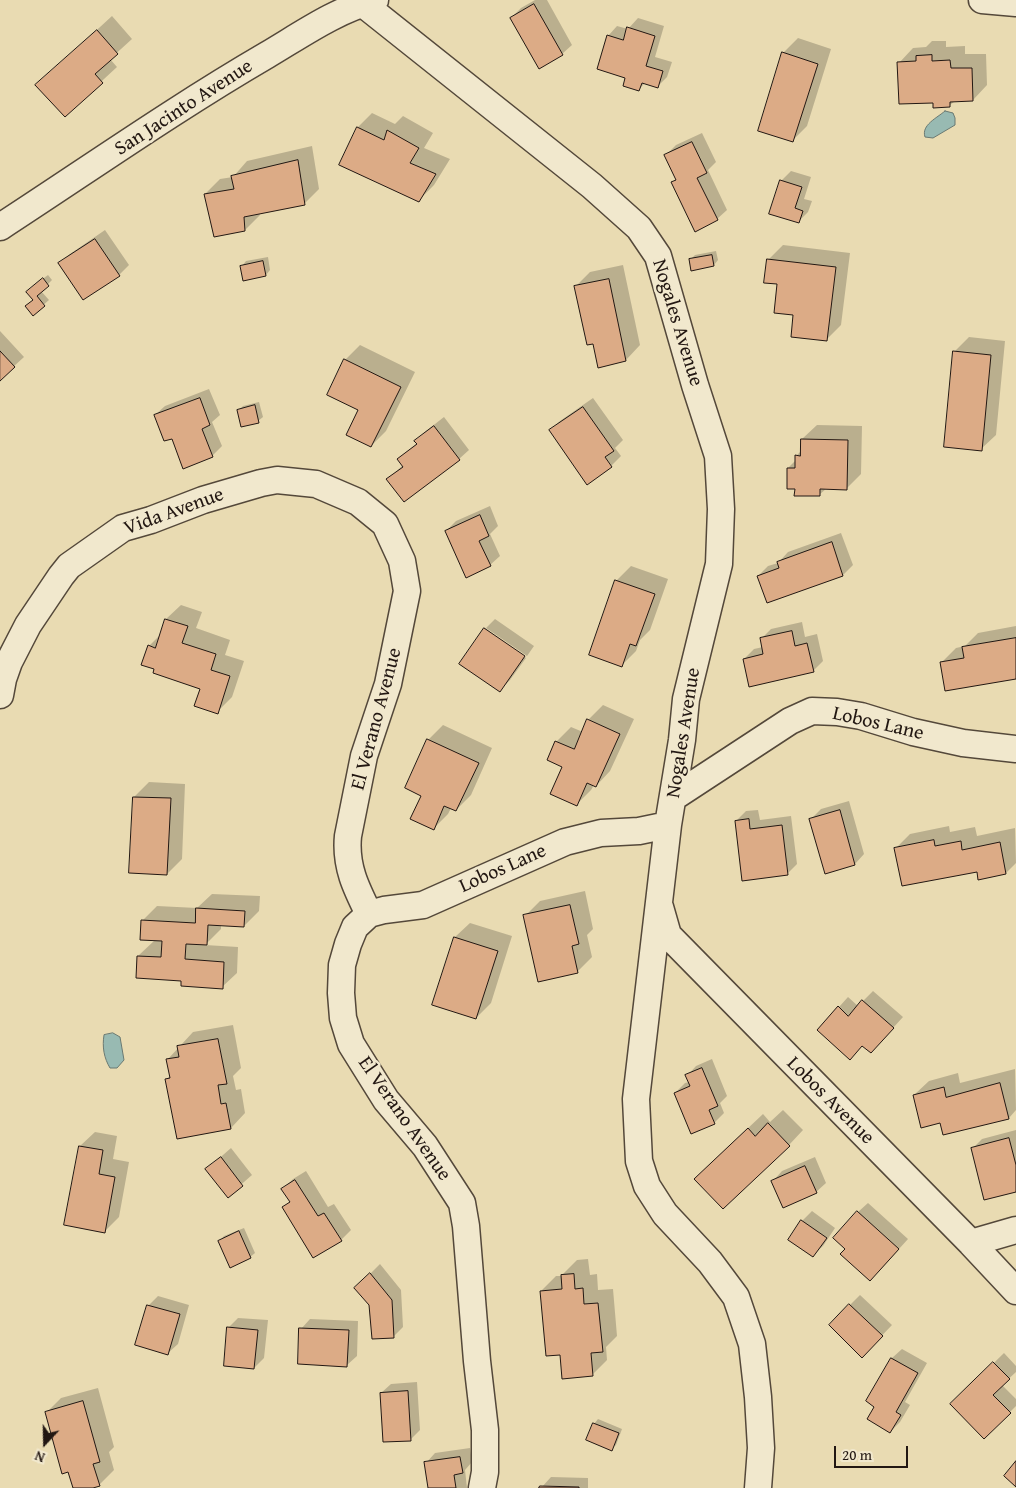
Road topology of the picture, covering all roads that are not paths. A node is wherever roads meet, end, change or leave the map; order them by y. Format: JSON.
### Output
{"nodes":[{"id":1,"x":982,"y":0,"type":"edge"},
{"id":2,"x":365,"y":1,"type":"edge"},
{"id":3,"x":1016,"y":3,"type":"edge"},
{"id":4,"x":0,"y":227,"type":"edge"},
{"id":5,"x":316,"y":484,"type":"joint"},
{"id":6,"x":0,"y":695,"type":"edge"},
{"id":7,"x":1016,"y":749,"type":"edge"},
{"id":8,"x":674,"y":797,"type":"junction"},
{"id":9,"x":668,"y":825,"type":"junction"},
{"id":10,"x":659,"y":902,"type":"junction"},
{"id":11,"x":369,"y":914,"type":"junction"},
{"id":12,"x":1016,"y":1230,"type":"edge"},
{"id":13,"x":971,"y":1243,"type":"junction"},
{"id":14,"x":1016,"y":1291,"type":"edge"},
{"id":15,"x":482,"y":1488,"type":"edge"},
{"id":16,"x":758,"y":1488,"type":"edge"}],
"edges":[{"from":1,"to":3,"type":"street"},
{"from":2,"to":4,"type":"street","name":"San Jacinto Avenue"},
{"from":2,"to":8,"type":"street","name":"Nogales Avenue"},
{"from":5,"to":6,"type":"street","name":"Vida Avenue"},
{"from":5,"to":11,"type":"street","name":"El Verano Avenue"},
{"from":7,"to":8,"type":"street","name":"Lobos Lane"},
{"from":8,"to":9,"type":"street","name":"Nogales Avenue"},
{"from":9,"to":10,"type":"street","name":"Nogales Avenue"},
{"from":9,"to":11,"type":"street","name":"Lobos Lane"},
{"from":10,"to":13,"type":"street","name":"Lobos Avenue"},
{"from":10,"to":16,"type":"street","name":"Nogales Avenue"},
{"from":11,"to":15,"type":"street","name":"El Verano Avenue"},
{"from":12,"to":13,"type":"street"},
{"from":13,"to":14,"type":"street","name":"Lobos Avenue"}]}
